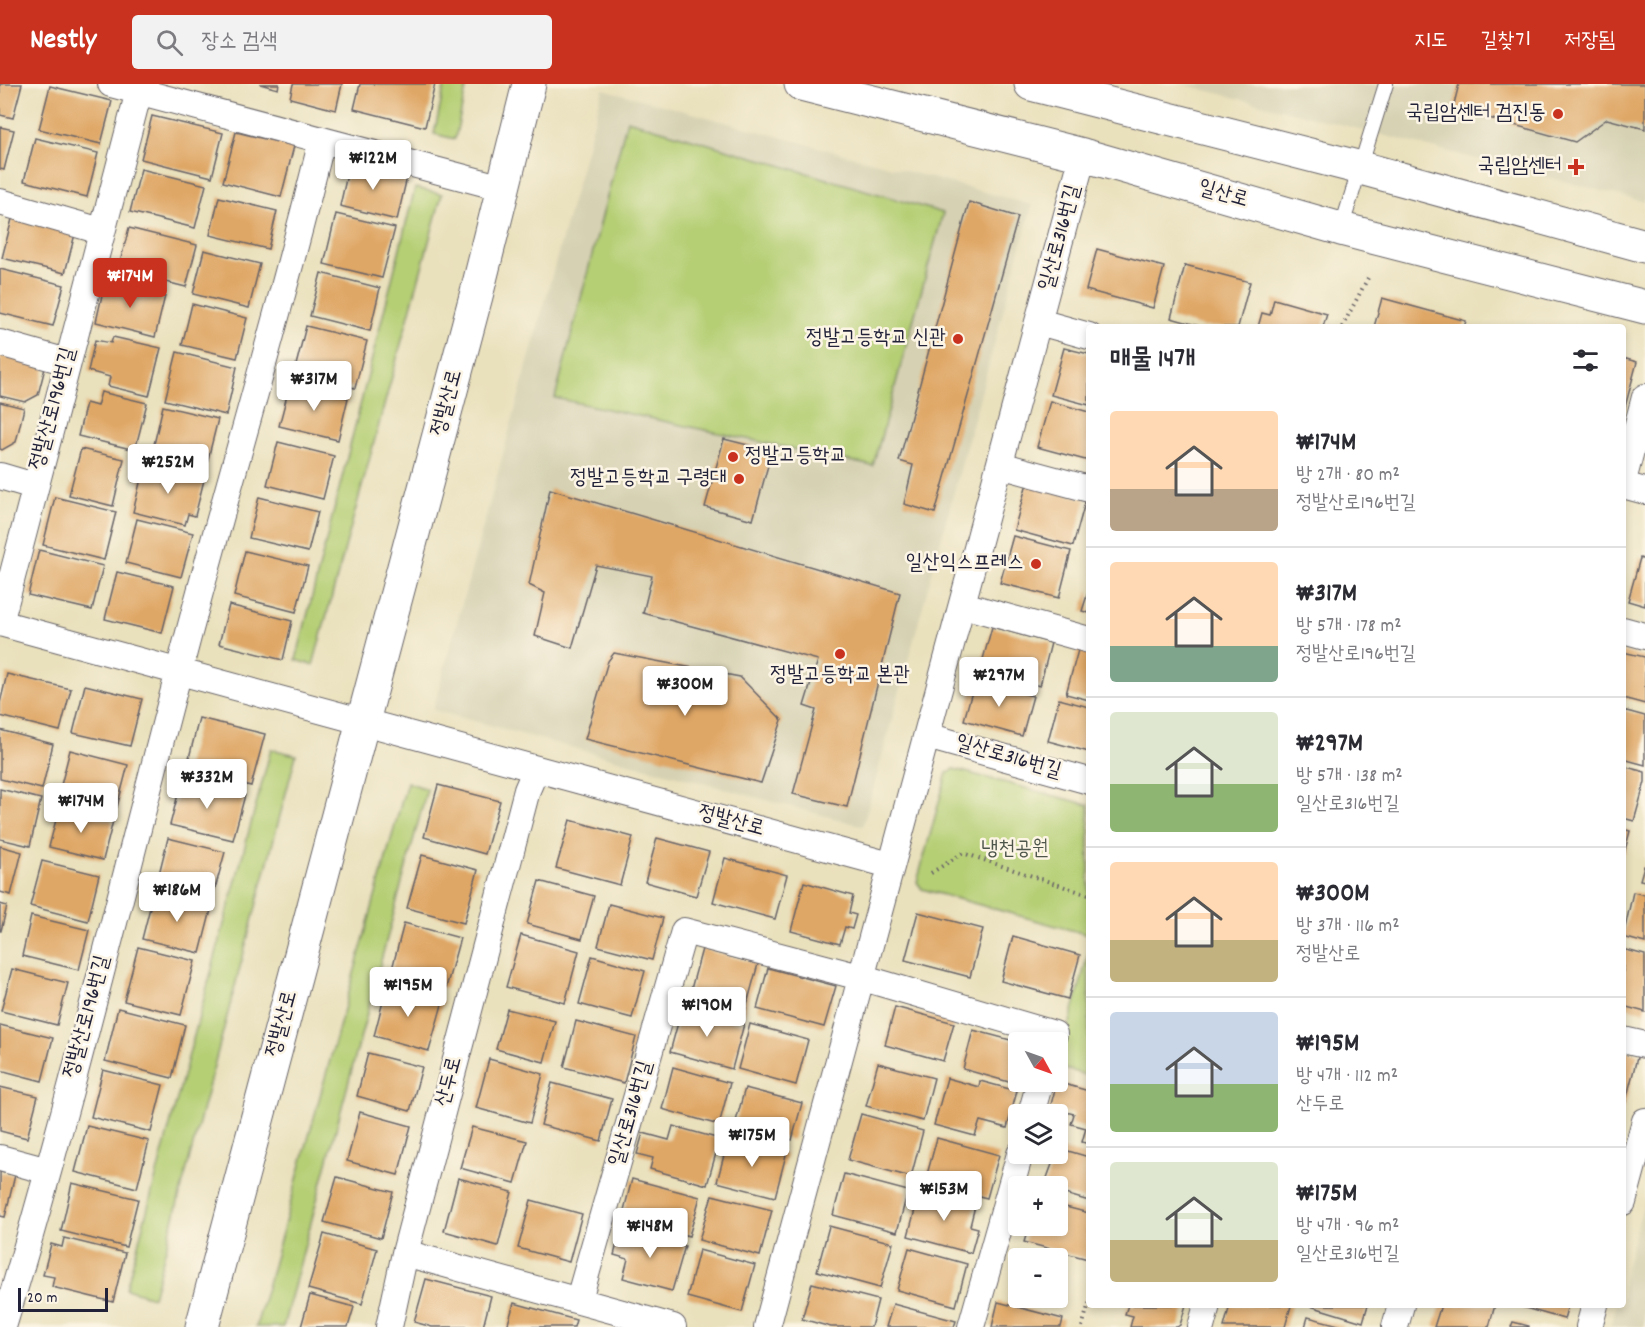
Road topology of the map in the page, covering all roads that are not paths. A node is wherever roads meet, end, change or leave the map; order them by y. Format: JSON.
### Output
{"nodes":[{"id":1,"x":111,"y":84,"type":"edge"},
{"id":2,"x":529,"y":84,"type":"edge"},
{"id":3,"x":801,"y":84,"type":"edge"},
{"id":4,"x":1031,"y":84,"type":"edge"},
{"id":5,"x":1386,"y":84,"type":"edge"},
{"id":6,"x":139,"y":91,"type":"junction"},
{"id":7,"x":322,"y":140,"type":"junction"},
{"id":8,"x":1083,"y":155,"type":"junction"},
{"id":9,"x":1361,"y":168,"type":"junction"},
{"id":10,"x":503,"y":188,"type":"junction"},
{"id":11,"x":0,"y":202,"type":"edge"},
{"id":12,"x":1341,"y":229,"type":"junction"},
{"id":13,"x":101,"y":231,"type":"junction"},
{"id":14,"x":1645,"y":246,"type":"edge"},
{"id":15,"x":1645,"y":307,"type":"edge"},
{"id":16,"x":1038,"y":322,"type":"junction"},
{"id":17,"x":1086,"y":335,"type":"edge"},
{"id":18,"x":0,"y":343,"type":"edge"},
{"id":19,"x":67,"y":362,"type":"junction"},
{"id":20,"x":1645,"y":397,"type":"edge"},
{"id":21,"x":1000,"y":465,"type":"junction"},
{"id":22,"x":1626,"y":471,"type":"edge"},
{"id":23,"x":0,"y":476,"type":"edge"},
{"id":24,"x":1626,"y":484,"type":"edge"},
{"id":25,"x":34,"y":486,"type":"junction"},
{"id":26,"x":1086,"y":488,"type":"edge"},
{"id":27,"x":1645,"y":491,"type":"edge"},
{"id":28,"x":963,"y":604,"type":"junction"},
{"id":29,"x":0,"y":623,"type":"edge"},
{"id":30,"x":1626,"y":631,"type":"edge"},
{"id":31,"x":1645,"y":636,"type":"edge"},
{"id":32,"x":1086,"y":639,"type":"edge"},
{"id":33,"x":178,"y":672,"type":"junction"},
{"id":34,"x":363,"y":722,"type":"junction"},
{"id":35,"x":927,"y":736,"type":"junction"},
{"id":36,"x":536,"y":769,"type":"junction"},
{"id":37,"x":1086,"y":780,"type":"edge"},
{"id":38,"x":890,"y":865,"type":"junction"},
{"id":39,"x":860,"y":977,"type":"junction"},
{"id":40,"x":1047,"y":1032,"type":"edge"},
{"id":41,"x":1626,"y":1041,"type":"edge"},
{"id":42,"x":1645,"y":1045,"type":"edge"},
{"id":43,"x":1645,"y":1121,"type":"edge"},
{"id":44,"x":0,"y":1158,"type":"edge"},
{"id":45,"x":1017,"y":1164,"type":"edge"},
{"id":46,"x":48,"y":1171,"type":"junction"},
{"id":47,"x":1626,"y":1191,"type":"edge"},
{"id":48,"x":405,"y":1253,"type":"junction"},
{"id":49,"x":579,"y":1299,"type":"junction"},
{"id":50,"x":1206,"y":1308,"type":"edge"},
{"id":51,"x":1400,"y":1308,"type":"edge"},
{"id":52,"x":1594,"y":1308,"type":"edge"},
{"id":53,"x":2,"y":1327,"type":"edge"},
{"id":54,"x":202,"y":1327,"type":"edge"},
{"id":55,"x":388,"y":1327,"type":"edge"},
{"id":56,"x":673,"y":1327,"type":"edge"},
{"id":57,"x":767,"y":1327,"type":"edge"},
{"id":58,"x":971,"y":1327,"type":"edge"},
{"id":59,"x":1201,"y":1327,"type":"edge"},
{"id":60,"x":1395,"y":1327,"type":"edge"},
{"id":61,"x":1589,"y":1327,"type":"edge"}],
"edges":[{"from":1,"to":6,"type":"street"},
{"from":2,"to":10,"type":"main road","name":"정발산로"},
{"from":3,"to":8,"type":"main road","name":"일산로"},
{"from":4,"to":9,"type":"main road"},
{"from":5,"to":9,"type":"lane"},
{"from":6,"to":7,"type":"street"},
{"from":6,"to":13,"type":"street","name":"정발산로196번길"},
{"from":7,"to":10,"type":"street"},
{"from":7,"to":33,"type":"street","name":"정발산로196번길"},
{"from":8,"to":12,"type":"main road","name":"일산로"},
{"from":8,"to":16,"type":"street","name":"일산로316번길"},
{"from":9,"to":12,"type":"lane"},
{"from":9,"to":14,"type":"main road"},
{"from":10,"to":34,"type":"main road","name":"정발산로"},
{"from":11,"to":13,"type":"street"},
{"from":12,"to":15,"type":"main road","name":"일산로"},
{"from":13,"to":19,"type":"street","name":"정발산로196번길"},
{"from":16,"to":17,"type":"street"},
{"from":16,"to":21,"type":"street","name":"일산로316번길"},
{"from":18,"to":19,"type":"street"},
{"from":19,"to":25,"type":"street","name":"정발산로196번길"},
{"from":20,"to":22,"type":"street"},
{"from":21,"to":26,"type":"street"},
{"from":21,"to":28,"type":"street","name":"일산로316번길"},
{"from":23,"to":25,"type":"street"},
{"from":24,"to":27,"type":"street"},
{"from":25,"to":29,"type":"street","name":"정발산로196번길"},
{"from":28,"to":32,"type":"street"},
{"from":28,"to":35,"type":"street","name":"일산로316번길"},
{"from":29,"to":33,"type":"street","name":"정발산로196번길"},
{"from":30,"to":31,"type":"street"},
{"from":33,"to":34,"type":"street","name":"정발산로196번길"},
{"from":33,"to":46,"type":"street","name":"정발산로196번길"},
{"from":34,"to":36,"type":"street","name":"정발산로"},
{"from":34,"to":54,"type":"main road","name":"정발산로"},
{"from":35,"to":37,"type":"street","name":"일산로316번길"},
{"from":35,"to":38,"type":"street","name":"일산로316번길"},
{"from":36,"to":38,"type":"street","name":"정발산로"},
{"from":36,"to":48,"type":"street","name":"산두로"},
{"from":38,"to":39,"type":"street","name":"일산로316번길"},
{"from":39,"to":40,"type":"street","name":"일산로316번길"},
{"from":39,"to":49,"type":"street","name":"일산로316번길"},
{"from":39,"to":57,"type":"street","name":"일산로316번길"},
{"from":41,"to":42,"type":"street"},
{"from":43,"to":47,"type":"street"},
{"from":44,"to":46,"type":"street"},
{"from":45,"to":58,"type":"street"},
{"from":46,"to":53,"type":"street","name":"정발산로196번길"},
{"from":48,"to":49,"type":"street"},
{"from":48,"to":55,"type":"street","name":"산두로"},
{"from":49,"to":56,"type":"street"},
{"from":50,"to":59,"type":"street"},
{"from":51,"to":60,"type":"street"},
{"from":52,"to":61,"type":"street"}]}
